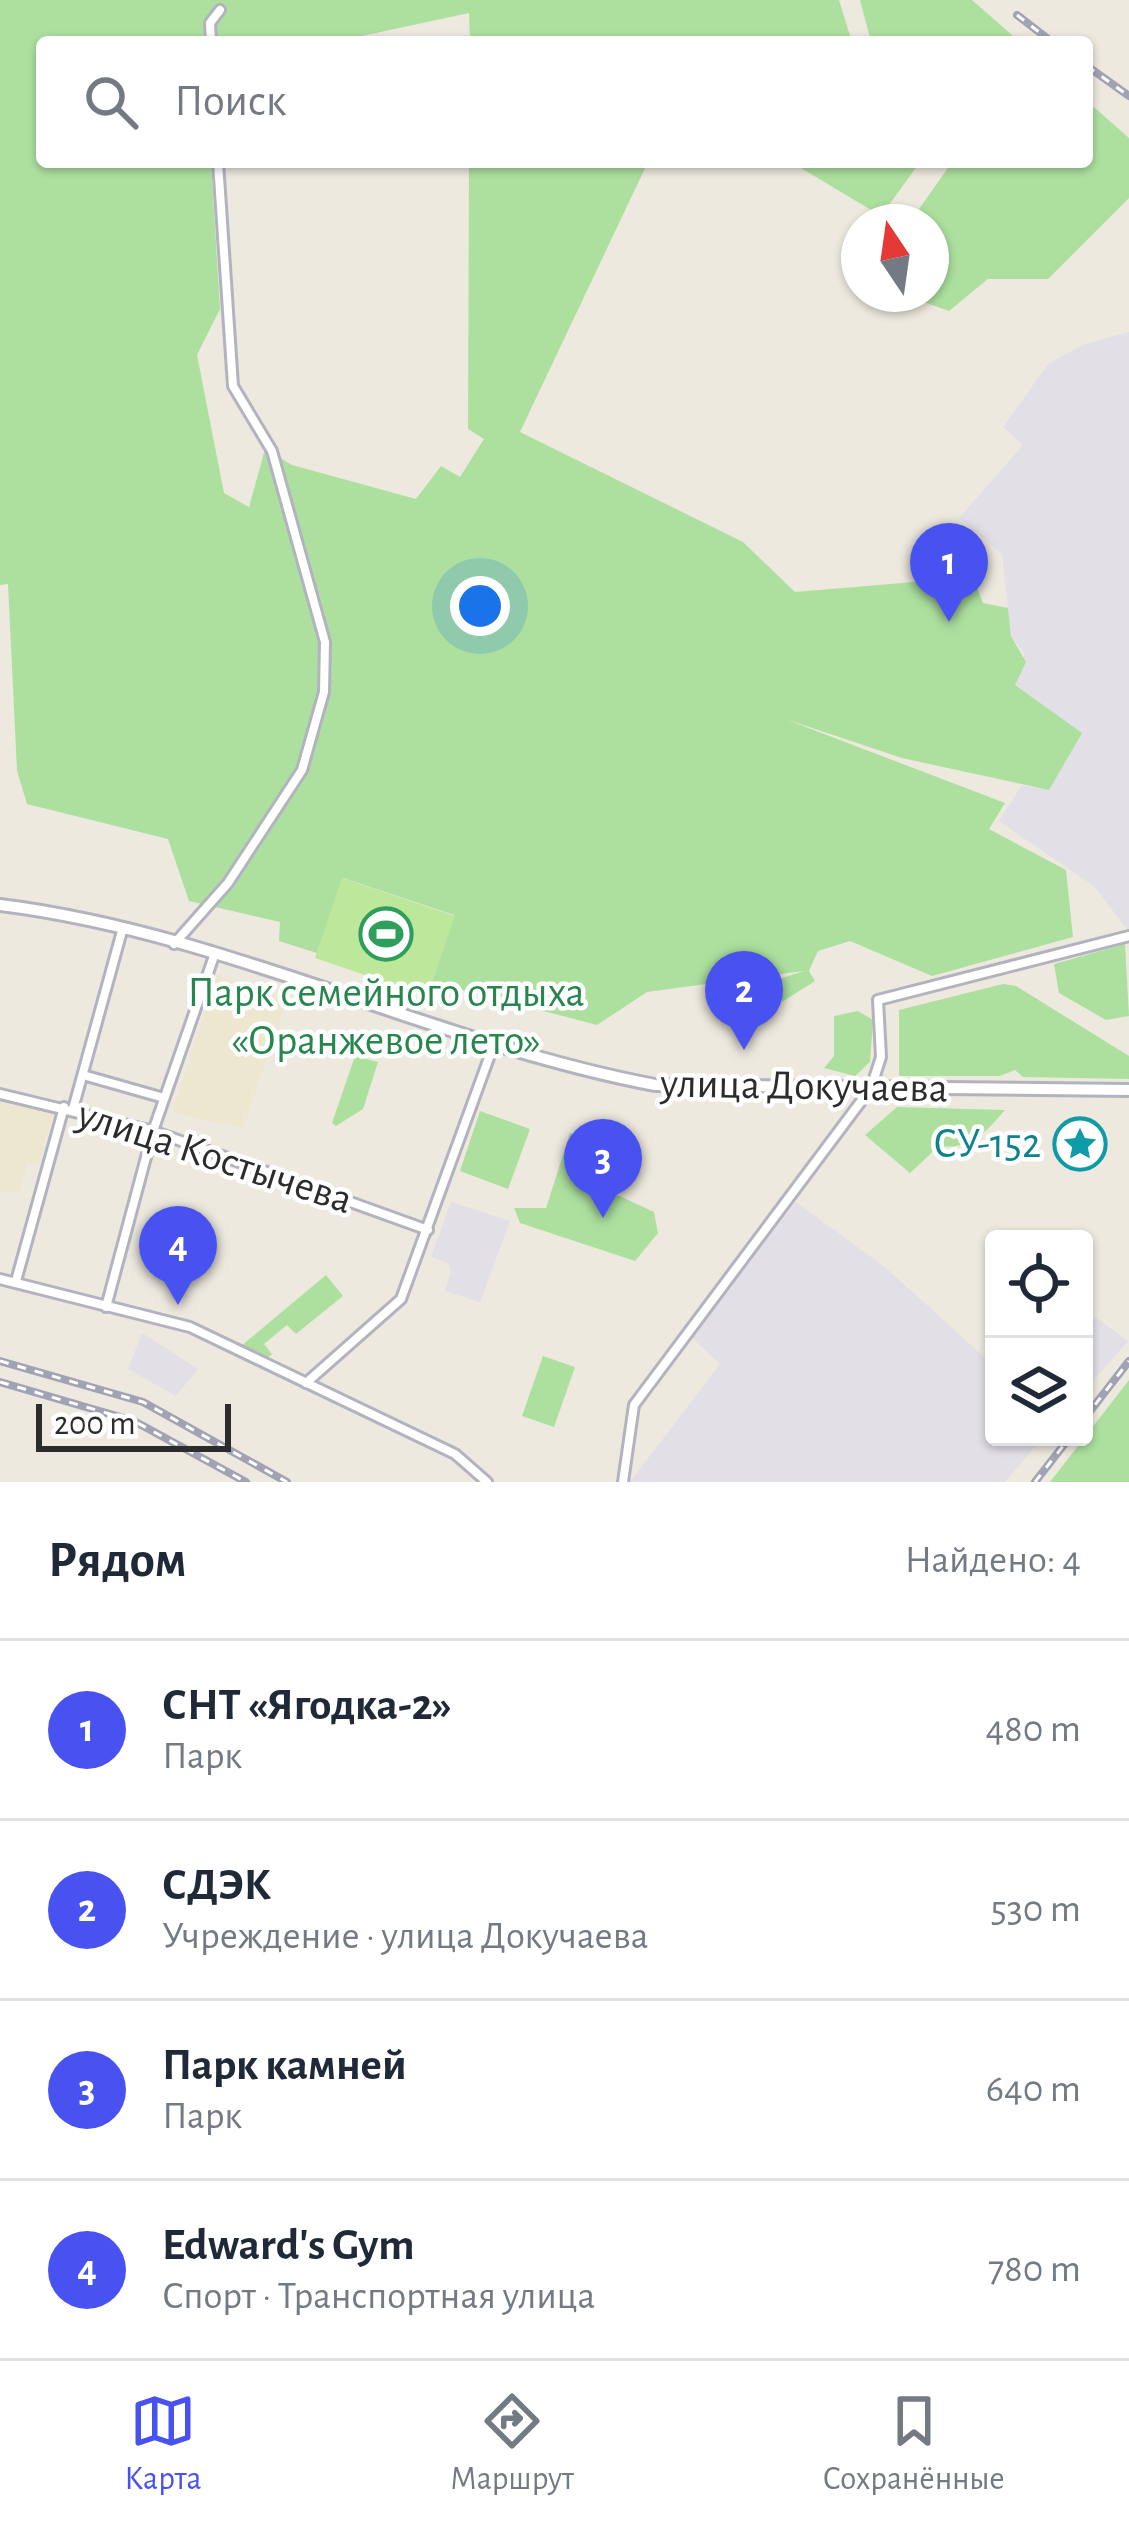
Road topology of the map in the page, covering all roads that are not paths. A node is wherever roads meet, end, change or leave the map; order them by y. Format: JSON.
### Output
{"nodes":[{"id":1,"x":220,"y":10,"type":"dead end"},
{"id":2,"x":211,"y":36,"type":"edge"},
{"id":3,"x":218,"y":168,"type":"edge"},
{"id":4,"x":0,"y":905,"type":"edge"},
{"id":5,"x":122,"y":931,"type":"junction"},
{"id":6,"x":1129,"y":936,"type":"edge"},
{"id":7,"x":173,"y":945,"type":"junction"},
{"id":8,"x":214,"y":956,"type":"junction"},
{"id":9,"x":494,"y":1044,"type":"junction"},
{"id":10,"x":83,"y":1075,"type":"junction"},
{"id":11,"x":871,"y":1088,"type":"junction"},
{"id":12,"x":1129,"y":1090,"type":"edge"},
{"id":13,"x":0,"y":1094,"type":"edge"},
{"id":14,"x":164,"y":1098,"type":"junction"},
{"id":15,"x":68,"y":1108,"type":"junction"},
{"id":16,"x":153,"y":1131,"type":"junction"},
{"id":17,"x":428,"y":1230,"type":"junction"},
{"id":18,"x":0,"y":1279,"type":"edge"},
{"id":19,"x":16,"y":1280,"type":"junction"},
{"id":20,"x":106,"y":1307,"type":"junction"},
{"id":21,"x":306,"y":1383,"type":"junction"},
{"id":22,"x":487,"y":1482,"type":"edge"},
{"id":23,"x":623,"y":1482,"type":"edge"}],
"edges":[{"from":1,"to":2,"type":"street"},
{"from":3,"to":7,"type":"street"},
{"from":4,"to":5,"type":"main road","name":"улица Докучаева"},
{"from":5,"to":7,"type":"main road","name":"улица Докучаева"},
{"from":5,"to":10,"type":"street"},
{"from":6,"to":11,"type":"street"},
{"from":7,"to":8,"type":"main road","name":"улица Докучаева"},
{"from":8,"to":9,"type":"main road","name":"улица Докучаева"},
{"from":8,"to":14,"type":"street"},
{"from":9,"to":11,"type":"main road","name":"улица Докучаева"},
{"from":9,"to":17,"type":"street"},
{"from":10,"to":14,"type":"street"},
{"from":10,"to":15,"type":"street"},
{"from":11,"to":12,"type":"main road","name":"улица Докучаева"},
{"from":11,"to":23,"type":"street"},
{"from":13,"to":15,"type":"street","name":"улица Костычева"},
{"from":14,"to":16,"type":"street"},
{"from":15,"to":16,"type":"street","name":"улица Костычева"},
{"from":15,"to":19,"type":"street"},
{"from":16,"to":17,"type":"street","name":"улица Костычева"},
{"from":16,"to":20,"type":"street"},
{"from":17,"to":21,"type":"street"},
{"from":18,"to":19,"type":"street"},
{"from":19,"to":20,"type":"street"},
{"from":20,"to":21,"type":"street"},
{"from":21,"to":22,"type":"street"}]}
